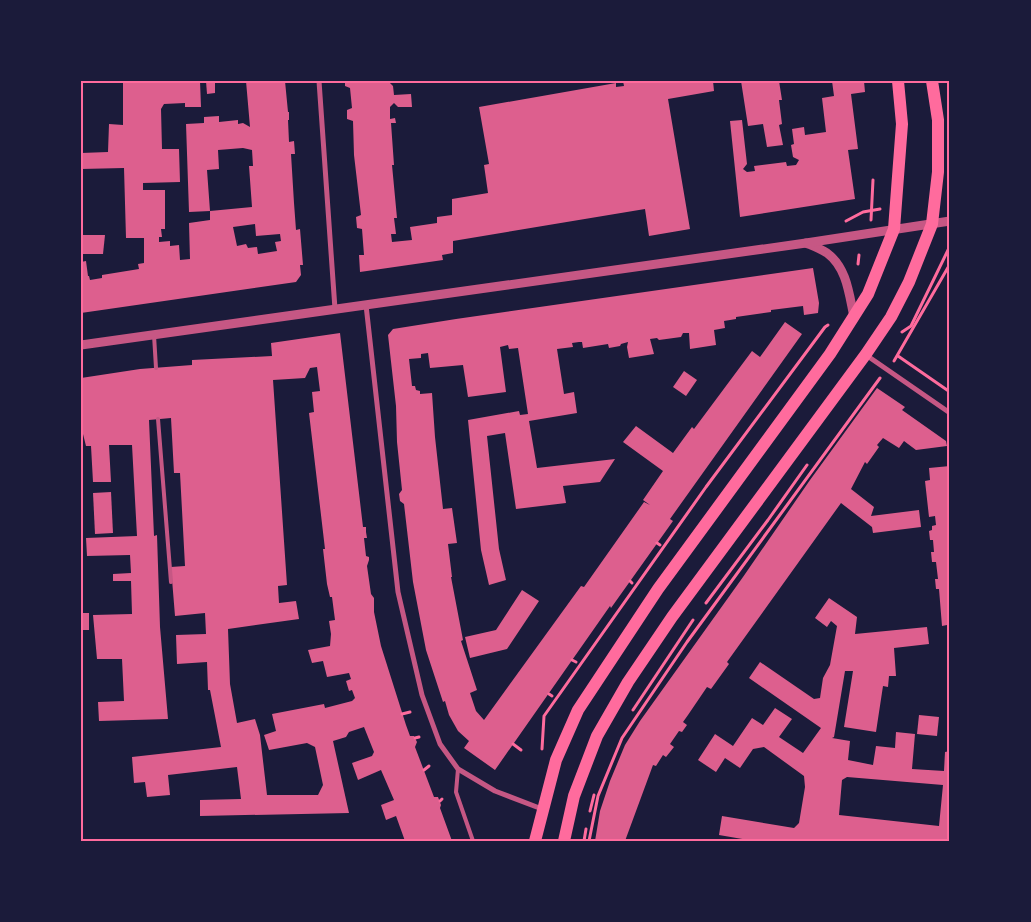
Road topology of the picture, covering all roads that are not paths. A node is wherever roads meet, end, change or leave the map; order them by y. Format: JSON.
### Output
{"nodes":[{"id":1,"x":319,"y":81,"type":"edge"},
{"id":2,"x":898,"y":81,"type":"edge"},
{"id":3,"x":932,"y":81,"type":"edge"},
{"id":4,"x":950,"y":221,"type":"edge"},
{"id":5,"x":932,"y":224,"type":"junction"},
{"id":6,"x":894,"y":229,"type":"junction"},
{"id":7,"x":806,"y":243,"type":"junction"},
{"id":8,"x":366,"y":305,"type":"junction"},
{"id":9,"x":334,"y":309,"type":"junction"},
{"id":10,"x":854,"y":317,"type":"junction"},
{"id":11,"x":154,"y":335,"type":"junction"},
{"id":12,"x":81,"y":345,"type":"edge"},
{"id":13,"x":866,"y":354,"type":"junction"},
{"id":14,"x":156,"y":368,"type":"dead end"},
{"id":15,"x":950,"y":413,"type":"edge"},
{"id":16,"x":158,"y":419,"type":"dead end"},
{"id":17,"x":170,"y":582,"type":"dead end"},
{"id":18,"x":458,"y":769,"type":"junction"},
{"id":19,"x":542,"y":809,"type":"junction"},
{"id":20,"x":473,"y":841,"type":"edge"},
{"id":21,"x":535,"y":841,"type":"edge"},
{"id":22,"x":564,"y":841,"type":"edge"}],
"edges":[{"from":1,"to":9,"type":"street"},
{"from":2,"to":6,"type":"main road"},
{"from":3,"to":5,"type":"main road"},
{"from":4,"to":5,"type":"street"},
{"from":5,"to":6,"type":"street"},
{"from":5,"to":13,"type":"main road"},
{"from":6,"to":7,"type":"street"},
{"from":6,"to":10,"type":"main road"},
{"from":7,"to":8,"type":"street"},
{"from":7,"to":10,"type":"street"},
{"from":8,"to":9,"type":"street"},
{"from":8,"to":18,"type":"street"},
{"from":9,"to":11,"type":"street"},
{"from":10,"to":19,"type":"main road"},
{"from":11,"to":12,"type":"street"},
{"from":11,"to":14,"type":"lane"},
{"from":13,"to":15,"type":"street"},
{"from":13,"to":22,"type":"main road"},
{"from":16,"to":17,"type":"lane"},
{"from":18,"to":19,"type":"street"},
{"from":18,"to":20,"type":"lane"},
{"from":19,"to":21,"type":"main road"}]}
